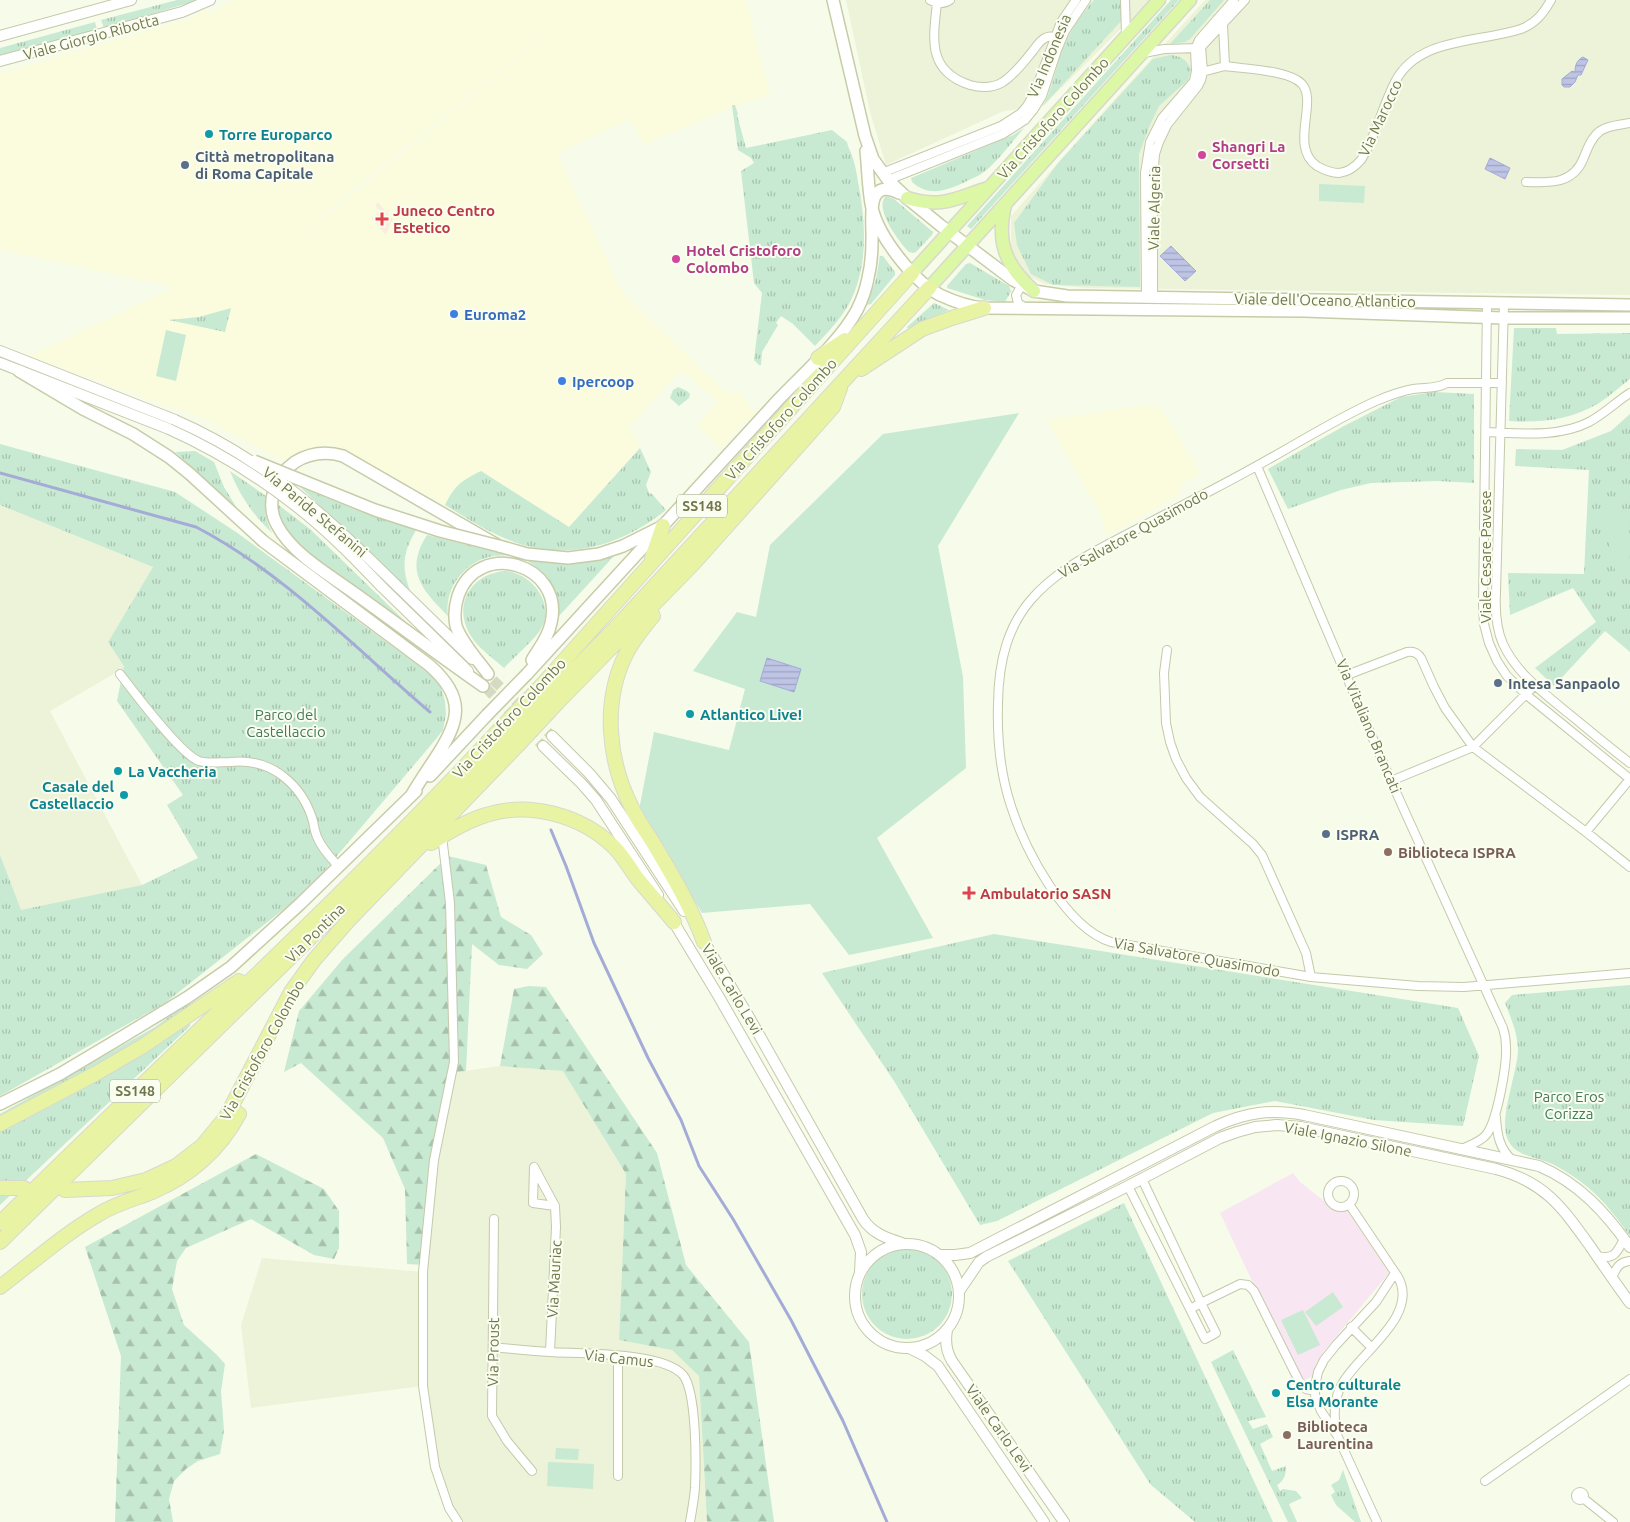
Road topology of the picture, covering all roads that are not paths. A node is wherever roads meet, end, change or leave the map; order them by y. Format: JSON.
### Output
{"nodes":[{"id":1,"x":131,"y":0,"type":"edge"},
{"id":2,"x":210,"y":0,"type":"edge"},
{"id":3,"x":832,"y":0,"type":"edge"},
{"id":4,"x":950,"y":0,"type":"edge"},
{"id":5,"x":1076,"y":0,"type":"edge"},
{"id":6,"x":1086,"y":0,"type":"edge"},
{"id":7,"x":1125,"y":0,"type":"edge"},
{"id":8,"x":1159,"y":0,"type":"edge"},
{"id":9,"x":1190,"y":0,"type":"edge"},
{"id":10,"x":1234,"y":0,"type":"edge"},
{"id":11,"x":1245,"y":0,"type":"edge"},
{"id":12,"x":1550,"y":0,"type":"edge"},
{"id":13,"x":933,"y":2,"type":"edge"},
{"id":14,"x":1220,"y":22,"type":"junction"},
{"id":15,"x":0,"y":36,"type":"edge"},
{"id":16,"x":1126,"y":36,"type":"junction"},
{"id":17,"x":1058,"y":38,"type":"junction"},
{"id":18,"x":1198,"y":48,"type":"junction"},
{"id":19,"x":1142,"y":53,"type":"junction"},
{"id":20,"x":0,"y":61,"type":"edge"},
{"id":21,"x":1225,"y":66,"type":"junction"},
{"id":22,"x":1199,"y":73,"type":"junction"},
{"id":23,"x":1630,"y":123,"type":"edge"},
{"id":24,"x":865,"y":136,"type":"junction"},
{"id":25,"x":885,"y":177,"type":"junction"},
{"id":26,"x":1526,"y":182,"type":"dead end"},
{"id":27,"x":990,"y":187,"type":"junction"},
{"id":28,"x":907,"y":198,"type":"junction"},
{"id":29,"x":1006,"y":203,"type":"junction"},
{"id":30,"x":872,"y":208,"type":"junction"},
{"id":31,"x":950,"y":232,"type":"junction"},
{"id":32,"x":967,"y":246,"type":"junction"},
{"id":33,"x":912,"y":273,"type":"junction"},
{"id":34,"x":1022,"y":285,"type":"junction"},
{"id":35,"x":930,"y":288,"type":"junction"},
{"id":36,"x":1034,"y":291,"type":"junction"},
{"id":37,"x":1149,"y":297,"type":"junction"},
{"id":38,"x":1488,"y":303,"type":"junction"},
{"id":39,"x":1504,"y":303,"type":"junction"},
{"id":40,"x":1630,"y":305,"type":"edge"},
{"id":41,"x":984,"y":308,"type":"junction"},
{"id":42,"x":1025,"y":308,"type":"junction"},
{"id":43,"x":1488,"y":317,"type":"junction"},
{"id":44,"x":1504,"y":318,"type":"junction"},
{"id":45,"x":1630,"y":318,"type":"edge"},
{"id":46,"x":864,"y":327,"type":"junction"},
{"id":47,"x":0,"y":351,"type":"edge"},
{"id":48,"x":818,"y":358,"type":"junction"},
{"id":49,"x":0,"y":363,"type":"edge"},
{"id":50,"x":19,"y":371,"type":"junction"},
{"id":51,"x":843,"y":381,"type":"junction"},
{"id":52,"x":1487,"y":383,"type":"junction"},
{"id":53,"x":1502,"y":384,"type":"junction"},
{"id":54,"x":1630,"y":392,"type":"edge"},
{"id":55,"x":172,"y":424,"type":"junction"},
{"id":56,"x":1486,"y":432,"type":"junction"},
{"id":57,"x":1499,"y":432,"type":"junction"},
{"id":58,"x":254,"y":462,"type":"junction"},
{"id":59,"x":1257,"y":466,"type":"junction"},
{"id":60,"x":663,"y":526,"type":"junction"},
{"id":61,"x":499,"y":546,"type":"junction"},
{"id":62,"x":693,"y":564,"type":"junction"},
{"id":63,"x":644,"y":571,"type":"junction"},
{"id":64,"x":385,"y":582,"type":"junction"},
{"id":65,"x":1167,"y":650,"type":"dead end"},
{"id":66,"x":120,"y":674,"type":"dead end"},
{"id":67,"x":527,"y":674,"type":"junction"},
{"id":68,"x":1347,"y":675,"type":"junction"},
{"id":69,"x":488,"y":682,"type":"junction"},
{"id":70,"x":1535,"y":685,"type":"junction"},
{"id":71,"x":549,"y":695,"type":"junction"},
{"id":72,"x":1526,"y":695,"type":"junction"},
{"id":73,"x":552,"y":736,"type":"tunnel mouth"},
{"id":74,"x":509,"y":737,"type":"junction"},
{"id":75,"x":543,"y":746,"type":"tunnel mouth"},
{"id":76,"x":1473,"y":747,"type":"junction"},
{"id":77,"x":1630,"y":764,"type":"edge"},
{"id":78,"x":1630,"y":779,"type":"edge"},
{"id":79,"x":1391,"y":780,"type":"junction"},
{"id":80,"x":411,"y":796,"type":"junction"},
{"id":81,"x":1586,"y":832,"type":"junction"},
{"id":82,"x":442,"y":836,"type":"junction"},
{"id":83,"x":415,"y":852,"type":"junction"},
{"id":84,"x":339,"y":866,"type":"junction"},
{"id":85,"x":1630,"y":867,"type":"edge"},
{"id":86,"x":674,"y":922,"type":"junction"},
{"id":87,"x":704,"y":942,"type":"junction"},
{"id":88,"x":271,"y":959,"type":"junction"},
{"id":89,"x":1630,"y":974,"type":"edge"},
{"id":90,"x":1311,"y":977,"type":"junction"},
{"id":91,"x":1484,"y":985,"type":"junction"},
{"id":92,"x":291,"y":992,"type":"junction"},
{"id":93,"x":0,"y":1104,"type":"edge"},
{"id":94,"x":1496,"y":1113,"type":"junction"},
{"id":95,"x":0,"y":1124,"type":"edge"},
{"id":96,"x":1462,"y":1149,"type":"junction"},
{"id":97,"x":1512,"y":1160,"type":"junction"},
{"id":98,"x":1142,"y":1179,"type":"junction"},
{"id":99,"x":1128,"y":1186,"type":"junction"},
{"id":100,"x":0,"y":1188,"type":"edge"},
{"id":101,"x":24,"y":1188,"type":"dead end"},
{"id":102,"x":65,"y":1190,"type":"dead end"},
{"id":103,"x":1349,"y":1204,"type":"dead end"},
{"id":104,"x":555,"y":1206,"type":"junction"},
{"id":105,"x":494,"y":1219,"type":"dead end"},
{"id":106,"x":0,"y":1223,"type":"edge"},
{"id":107,"x":0,"y":1242,"type":"edge"},
{"id":108,"x":902,"y":1243,"type":"junction"},
{"id":109,"x":1627,"y":1243,"type":"edge"},
{"id":110,"x":940,"y":1254,"type":"junction"},
{"id":111,"x":1597,"y":1256,"type":"junction"},
{"id":112,"x":1630,"y":1261,"type":"edge"},
{"id":113,"x":860,"y":1272,"type":"junction"},
{"id":114,"x":1395,"y":1273,"type":"junction"},
{"id":115,"x":1612,"y":1278,"type":"junction"},
{"id":116,"x":0,"y":1287,"type":"edge"},
{"id":117,"x":960,"y":1290,"type":"junction"},
{"id":118,"x":1201,"y":1303,"type":"junction"},
{"id":119,"x":1630,"y":1303,"type":"edge"},
{"id":120,"x":1190,"y":1308,"type":"junction"},
{"id":121,"x":1351,"y":1327,"type":"junction"},
{"id":122,"x":947,"y":1330,"type":"junction"},
{"id":123,"x":493,"y":1347,"type":"junction"},
{"id":124,"x":1371,"y":1347,"type":"junction"},
{"id":125,"x":910,"y":1348,"type":"junction"},
{"id":126,"x":550,"y":1352,"type":"junction"},
{"id":127,"x":618,"y":1356,"type":"junction"},
{"id":128,"x":1630,"y":1379,"type":"edge"},
{"id":129,"x":1315,"y":1392,"type":"junction"},
{"id":130,"x":1337,"y":1435,"type":"junction"},
{"id":131,"x":532,"y":1471,"type":"dead end"},
{"id":132,"x":618,"y":1476,"type":"dead end"},
{"id":133,"x":1486,"y":1481,"type":"dead end"},
{"id":134,"x":1583,"y":1498,"type":"dead end"},
{"id":135,"x":458,"y":1522,"type":"edge"},
{"id":136,"x":690,"y":1522,"type":"edge"},
{"id":137,"x":1044,"y":1522,"type":"edge"},
{"id":138,"x":1064,"y":1522,"type":"edge"},
{"id":139,"x":1377,"y":1522,"type":"edge"},
{"id":140,"x":1613,"y":1522,"type":"edge"}],
"edges":[{"from":1,"to":15,"type":"street"},
{"from":2,"to":20,"type":"street","name":"Viale Giorgio Ribotta"},
{"from":3,"to":24,"type":"main road"},
{"from":4,"to":13,"type":"street"},
{"from":5,"to":17,"type":"street","name":"Via Indonesia"},
{"from":6,"to":17,"type":"street","name":"Via Indonesia"},
{"from":7,"to":16,"type":"street"},
{"from":8,"to":16,"type":"main road","name":"Via Cristoforo Colombo"},
{"from":9,"to":19,"type":"main road","name":"Via Cristoforo Colombo"},
{"from":10,"to":14,"type":"street"},
{"from":11,"to":14,"type":"street"},
{"from":12,"to":21,"type":"street","name":"Via Marocco"},
{"from":13,"to":17,"type":"street"},
{"from":14,"to":18,"type":"street"},
{"from":14,"to":21,"type":"street"},
{"from":16,"to":27,"type":"main road","name":"Via Cristoforo Colombo"},
{"from":17,"to":25,"type":"street","name":"Via Indonesia"},
{"from":18,"to":19,"type":"street"},
{"from":18,"to":22,"type":"street","name":"Viale Algeria"},
{"from":19,"to":29,"type":"main road","name":"Via Cristoforo Colombo"},
{"from":21,"to":22,"type":"street"},
{"from":22,"to":37,"type":"street","name":"Viale Algeria"},
{"from":23,"to":26,"type":"street"},
{"from":24,"to":25,"type":"main road"},
{"from":24,"to":30,"type":"main road"},
{"from":25,"to":28,"type":"main road"},
{"from":27,"to":28,"type":"main road"},
{"from":27,"to":31,"type":"main road","name":"Via Cristoforo Colombo"},
{"from":28,"to":30,"type":"main road"},
{"from":28,"to":31,"type":"main road","name":"Viale dell'Oceano Atlantico"},
{"from":29,"to":32,"type":"main road","name":"Via Cristoforo Colombo"},
{"from":29,"to":36,"type":"main road"},
{"from":30,"to":33,"type":"main road","name":"Viale dell'Oceano Atlantico"},
{"from":30,"to":48,"type":"main road","name":"Via Cristoforo Colombo"},
{"from":31,"to":32,"type":"main road","name":"Viale dell'Oceano Atlantico"},
{"from":31,"to":33,"type":"main road","name":"Via Cristoforo Colombo"},
{"from":32,"to":34,"type":"main road","name":"Viale dell'Oceano Atlantico"},
{"from":32,"to":35,"type":"main road","name":"Via Cristoforo Colombo"},
{"from":33,"to":35,"type":"main road","name":"Viale dell'Oceano Atlantico"},
{"from":33,"to":46,"type":"highway","name":"Via Cristoforo Colombo"},
{"from":34,"to":36,"type":"main road","name":"Viale dell'Oceano Atlantico"},
{"from":34,"to":42,"type":"street"},
{"from":35,"to":41,"type":"main road","name":"Viale dell'Oceano Atlantico"},
{"from":35,"to":51,"type":"highway","name":"Via Cristoforo Colombo","number":"SS148"},
{"from":36,"to":37,"type":"main road","name":"Viale dell'Oceano Atlantico"},
{"from":37,"to":38,"type":"main road","name":"Viale dell'Oceano Atlantico"},
{"from":38,"to":39,"type":"main road","name":"Viale dell'Oceano Atlantico"},
{"from":38,"to":43,"type":"street","name":"Viale Cesare Pavese"},
{"from":39,"to":40,"type":"main road","name":"Viale dell'Oceano Atlantico"},
{"from":39,"to":44,"type":"street","name":"Viale Cesare Pavese"},
{"from":41,"to":42,"type":"main road","name":"Viale dell'Oceano Atlantico"},
{"from":41,"to":51,"type":"highway"},
{"from":42,"to":43,"type":"main road","name":"Viale dell'Oceano Atlantico"},
{"from":43,"to":44,"type":"main road","name":"Viale dell'Oceano Atlantico"},
{"from":43,"to":52,"type":"street","name":"Viale Cesare Pavese"},
{"from":44,"to":45,"type":"main road","name":"Viale dell'Oceano Atlantico"},
{"from":44,"to":53,"type":"street","name":"Viale Cesare Pavese"},
{"from":46,"to":48,"type":"highway"},
{"from":46,"to":63,"type":"highway","name":"Via Cristoforo Colombo","number":"SS148"},
{"from":47,"to":55,"type":"street","name":"Via Paride Stefanini"},
{"from":48,"to":60,"type":"main road","name":"Via Cristoforo Colombo"},
{"from":49,"to":50,"type":"street","name":"Via Paride Stefanini"},
{"from":50,"to":55,"type":"street","name":"Via Paride Stefanini"},
{"from":50,"to":80,"type":"main road"},
{"from":51,"to":62,"type":"highway","name":"Via Cristoforo Colombo"},
{"from":51,"to":71,"type":"highway","name":"Via Cristoforo Colombo","number":"SS148"},
{"from":52,"to":53,"type":"street","name":"Via Salvatore Quasimodo"},
{"from":52,"to":56,"type":"street","name":"Viale Cesare Pavese"},
{"from":52,"to":59,"type":"street","name":"Via Salvatore Quasimodo"},
{"from":53,"to":57,"type":"street","name":"Viale Cesare Pavese"},
{"from":54,"to":57,"type":"street"},
{"from":55,"to":58,"type":"street","name":"Via Paride Stefanini","bridge":true},
{"from":55,"to":64,"type":"street","name":"Via Paride Stefanini","bridge":true},
{"from":56,"to":57,"type":"street"},
{"from":56,"to":72,"type":"street","name":"Viale Cesare Pavese"},
{"from":57,"to":70,"type":"street","name":"Viale Cesare Pavese"},
{"from":58,"to":61,"type":"main road","bridge":true},
{"from":58,"to":64,"type":"street","name":"Via Paride Stefanini","bridge":true},
{"from":59,"to":68,"type":"street","name":"Via Vitaliano Brancati"},
{"from":59,"to":90,"type":"street","name":"Via Salvatore Quasimodo"},
{"from":60,"to":61,"type":"main road"},
{"from":60,"to":63,"type":"highway"},
{"from":60,"to":67,"type":"main road","name":"Via Cristoforo Colombo"},
{"from":61,"to":69,"type":"main road","bridge":true},
{"from":62,"to":71,"type":"highway","name":"Via Cristoforo Colombo"},
{"from":62,"to":87,"type":"highway"},
{"from":63,"to":71,"type":"highway","name":"Via Cristoforo Colombo","number":"SS148"},
{"from":64,"to":69,"type":"street","name":"Via Paride Stefanini"},
{"from":65,"to":90,"type":"street"},
{"from":66,"to":84,"type":"street"},
{"from":67,"to":69,"type":"main road"},
{"from":67,"to":80,"type":"main road","name":"Via Cristoforo Colombo","bridge":true},
{"from":68,"to":76,"type":"street"},
{"from":68,"to":79,"type":"street","name":"Via Vitaliano Brancati"},
{"from":70,"to":72,"type":"street"},
{"from":70,"to":77,"type":"street","name":"Viale Cesare Pavese"},
{"from":71,"to":74,"type":"highway","name":"Via Cristoforo Colombo","number":"SS148","bridge":true},
{"from":71,"to":74,"type":"highway","name":"Via Cristoforo Colombo","bridge":true},
{"from":72,"to":76,"type":"street"},
{"from":72,"to":78,"type":"street","name":"Viale Cesare Pavese"},
{"from":73,"to":87,"type":"street","name":"Viale Carlo Levi"},
{"from":74,"to":83,"type":"highway","name":"Via Cristoforo Colombo"},
{"from":74,"to":88,"type":"highway","name":"Via Cristoforo Colombo","number":"SS148"},
{"from":74,"to":107,"type":"highway","name":"Via Pontina","number":"SS148"},
{"from":75,"to":86,"type":"street","name":"Viale Carlo Levi"},
{"from":76,"to":79,"type":"street"},
{"from":76,"to":81,"type":"street"},
{"from":78,"to":81,"type":"street"},
{"from":79,"to":91,"type":"street","name":"Via Vitaliano Brancati"},
{"from":80,"to":84,"type":"main road","name":"Via Cristoforo Colombo"},
{"from":81,"to":85,"type":"street"},
{"from":82,"to":83,"type":"highway"},
{"from":82,"to":86,"type":"highway"},
{"from":82,"to":135,"type":"street"},
{"from":83,"to":92,"type":"highway","name":"Via Cristoforo Colombo"},
{"from":84,"to":93,"type":"main road","name":"Via Cristoforo Colombo"},
{"from":86,"to":113,"type":"street","name":"Viale Carlo Levi"},
{"from":87,"to":108,"type":"street","name":"Viale Carlo Levi"},
{"from":88,"to":95,"type":"highway"},
{"from":88,"to":106,"type":"highway","name":"Via Pontina","number":"SS148"},
{"from":89,"to":91,"type":"street","name":"Via Salvatore Quasimodo"},
{"from":90,"to":91,"type":"street","name":"Via Salvatore Quasimodo"},
{"from":91,"to":94,"type":"street","name":"Via Vitaliano Brancati"},
{"from":92,"to":102,"type":"highway","name":"Via Cristoforo Colombo"},
{"from":92,"to":116,"type":"highway"},
{"from":94,"to":96,"type":"street"},
{"from":94,"to":97,"type":"street"},
{"from":96,"to":97,"type":"street","name":"Viale Ignazio Silone"},
{"from":96,"to":110,"type":"street","name":"Viale Ignazio Silone"},
{"from":97,"to":109,"type":"street","name":"Viale Ignazio Silone"},
{"from":98,"to":99,"type":"street","name":"Viale Ignazio Silone"},
{"from":98,"to":111,"type":"street","name":"Viale Ignazio Silone"},
{"from":98,"to":118,"type":"street"},
{"from":99,"to":117,"type":"street","name":"Viale Ignazio Silone"},
{"from":99,"to":120,"type":"street"},
{"from":100,"to":101,"type":"highway"},
{"from":103,"to":114,"type":"street"},
{"from":104,"to":104,"type":"street","name":"Via Mauriac"},
{"from":104,"to":126,"type":"street","name":"Via Mauriac"},
{"from":105,"to":123,"type":"street","name":"Via Proust"},
{"from":108,"to":110,"type":"street"},
{"from":108,"to":113,"type":"street"},
{"from":109,"to":111,"type":"street"},
{"from":110,"to":117,"type":"street"},
{"from":111,"to":115,"type":"street","name":"Viale Ignazio Silone"},
{"from":112,"to":115,"type":"street"},
{"from":113,"to":125,"type":"street"},
{"from":114,"to":121,"type":"street"},
{"from":114,"to":124,"type":"street"},
{"from":115,"to":119,"type":"street","name":"Viale Ignazio Silone"},
{"from":117,"to":122,"type":"street"},
{"from":118,"to":120,"type":"street"},
{"from":118,"to":120,"type":"street"},
{"from":118,"to":129,"type":"street"},
{"from":121,"to":124,"type":"street"},
{"from":121,"to":129,"type":"street"},
{"from":122,"to":125,"type":"street"},
{"from":122,"to":138,"type":"street","name":"Viale Carlo Levi"},
{"from":123,"to":126,"type":"street","name":"Via Camus"},
{"from":123,"to":131,"type":"street","name":"Via Proust"},
{"from":124,"to":130,"type":"street"},
{"from":125,"to":137,"type":"street","name":"Viale Carlo Levi"},
{"from":126,"to":127,"type":"street","name":"Via Camus"},
{"from":127,"to":132,"type":"street"},
{"from":127,"to":136,"type":"street","name":"Via Camus"},
{"from":128,"to":133,"type":"street"},
{"from":129,"to":130,"type":"street"},
{"from":130,"to":139,"type":"street"},
{"from":134,"to":140,"type":"street"}]}
